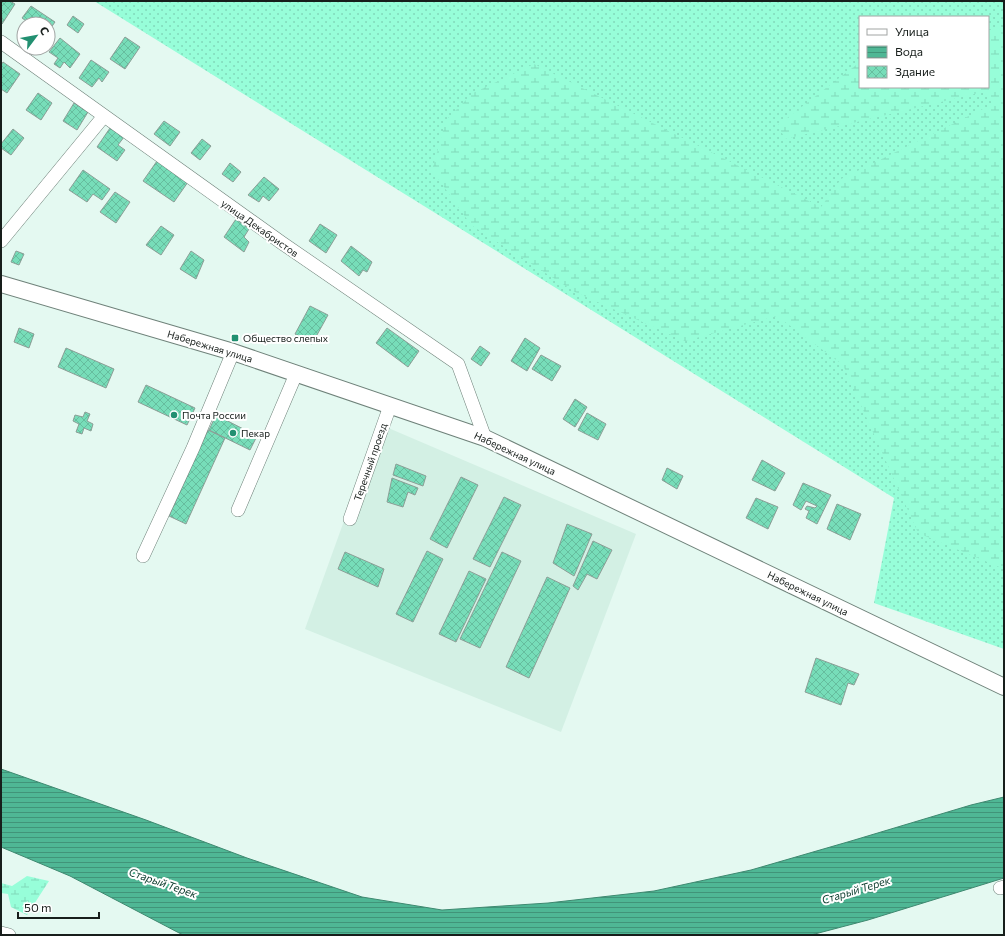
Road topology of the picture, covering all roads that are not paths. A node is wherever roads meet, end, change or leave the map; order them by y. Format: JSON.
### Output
{"nodes":[{"id":1,"x":1,"y":42,"type":"edge"},
{"id":2,"x":104,"y":116,"type":"junction"},
{"id":3,"x":1,"y":241,"type":"edge"},
{"id":4,"x":1,"y":284,"type":"edge"},
{"id":5,"x":233,"y":352,"type":"junction"},
{"id":6,"x":296,"y":374,"type":"junction"},
{"id":7,"x":390,"y":406,"type":"junction"},
{"id":8,"x":485,"y":438,"type":"junction"},
{"id":9,"x":238,"y":510,"type":"dead end"},
{"id":10,"x":350,"y":518,"type":"dead end"},
{"id":11,"x":143,"y":556,"type":"dead end"},
{"id":12,"x":1004,"y":687,"type":"edge"},
{"id":13,"x":1,"y":933,"type":"edge"},
{"id":14,"x":9,"y":935,"type":"edge"}],
"edges":[{"from":1,"to":2,"type":"street","name":"улица Декабристов"},
{"from":2,"to":3,"type":"street"},
{"from":2,"to":8,"type":"street","name":"улица Декабристов"},
{"from":4,"to":5,"type":"main road","name":"Набережная улица"},
{"from":5,"to":6,"type":"main road","name":"Набережная улица"},
{"from":5,"to":11,"type":"street"},
{"from":6,"to":7,"type":"main road","name":"Набережная улица"},
{"from":6,"to":9,"type":"street"},
{"from":7,"to":8,"type":"main road","name":"Набережная улица"},
{"from":7,"to":10,"type":"street","name":"Теречный проезд"},
{"from":8,"to":12,"type":"main road","name":"Набережная улица"},
{"from":13,"to":14,"type":"street"}]}
